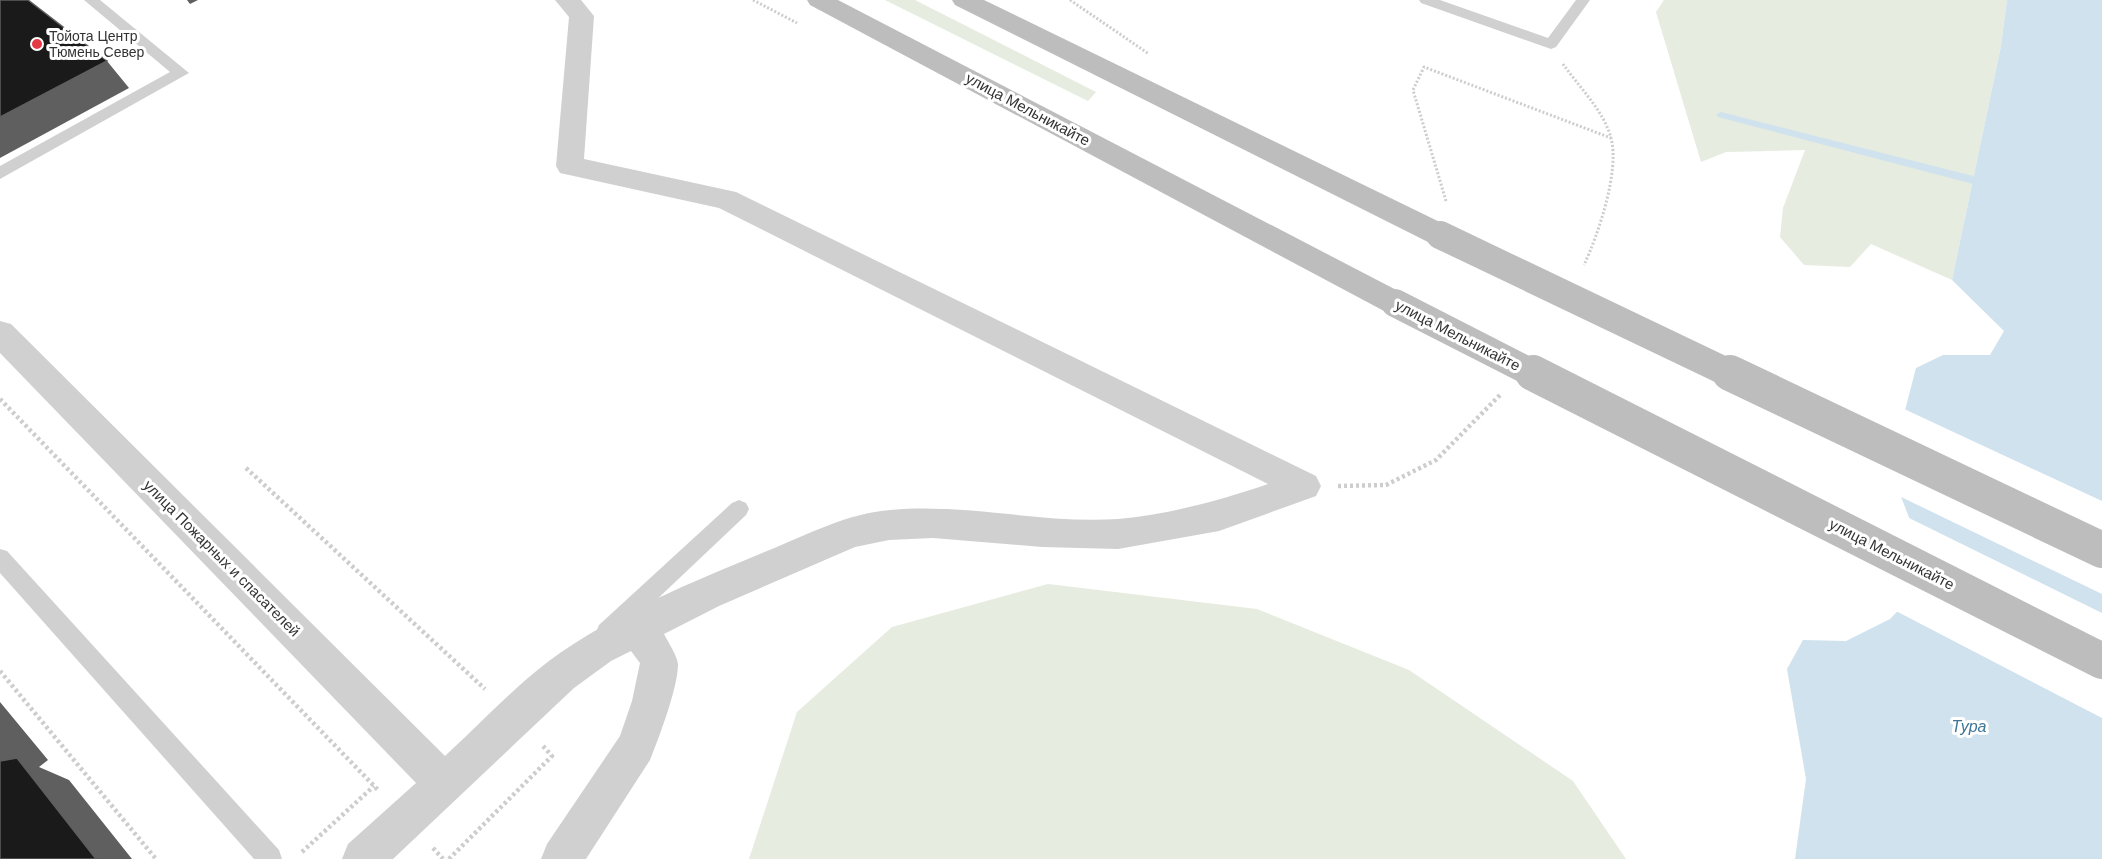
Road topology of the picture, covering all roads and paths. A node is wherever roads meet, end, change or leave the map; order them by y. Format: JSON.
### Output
{"nodes":[{"id":1,"x":91,"y":0,"type":"edge"},
{"id":2,"x":567,"y":0,"type":"edge"},
{"id":3,"x":753,"y":0,"type":"edge"},
{"id":4,"x":819,"y":0,"type":"edge"},
{"id":5,"x":964,"y":0,"type":"edge"},
{"id":6,"x":1426,"y":0,"type":"edge"},
{"id":7,"x":1583,"y":0,"type":"edge"},
{"id":8,"x":771,"y":9,"type":"dead end"},
{"id":9,"x":1612,"y":139,"type":"dead end"},
{"id":10,"x":0,"y":173,"type":"edge"},
{"id":11,"x":1444,"y":221,"type":"junction"},
{"id":12,"x":0,"y":333,"type":"edge"},
{"id":13,"x":0,"y":399,"type":"edge"},
{"id":14,"x":246,"y":468,"type":"dead end"},
{"id":15,"x":739,"y":509,"type":"dead end"},
{"id":16,"x":2102,"y":550,"type":"edge"},
{"id":17,"x":0,"y":558,"type":"edge"},
{"id":18,"x":633,"y":630,"type":"junction"},
{"id":19,"x":2102,"y":661,"type":"edge"},
{"id":20,"x":0,"y":671,"type":"edge"},
{"id":21,"x":561,"y":675,"type":"junction"},
{"id":22,"x":515,"y":717,"type":"junction"},
{"id":23,"x":444,"y":783,"type":"junction"},
{"id":24,"x":374,"y":786,"type":"junction"},
{"id":25,"x":406,"y":819,"type":"junction"},
{"id":26,"x":156,"y":859,"type":"edge"},
{"id":27,"x":270,"y":859,"type":"edge"},
{"id":28,"x":294,"y":859,"type":"edge"},
{"id":29,"x":363,"y":859,"type":"edge"},
{"id":30,"x":443,"y":859,"type":"edge"},
{"id":31,"x":448,"y":859,"type":"edge"},
{"id":32,"x":562,"y":859,"type":"edge"}],
"edges":[{"from":1,"to":10,"type":"lane"},
{"from":2,"to":18,"type":"street"},
{"from":3,"to":8,"type":"path"},
{"from":4,"to":19,"type":"main road","name":"улица Мельникайте","bridge":true},
{"from":5,"to":11,"type":"main road"},
{"from":6,"to":7,"type":"lane"},
{"from":9,"to":11,"type":"path"},
{"from":11,"to":16,"type":"main road","bridge":true},
{"from":12,"to":23,"type":"street","name":"улица Пожарных и спасателей"},
{"from":13,"to":24,"type":"path"},
{"from":14,"to":22,"type":"path"},
{"from":15,"to":21,"type":"lane"},
{"from":17,"to":27,"type":"lane"},
{"from":18,"to":21,"type":"street"},
{"from":18,"to":32,"type":"street"},
{"from":20,"to":26,"type":"path"},
{"from":21,"to":22,"type":"street"},
{"from":22,"to":23,"type":"street"},
{"from":22,"to":31,"type":"path"},
{"from":23,"to":25,"type":"street"},
{"from":24,"to":25,"type":"path"},
{"from":24,"to":28,"type":"path"},
{"from":25,"to":29,"type":"street"},
{"from":25,"to":30,"type":"path"}]}
